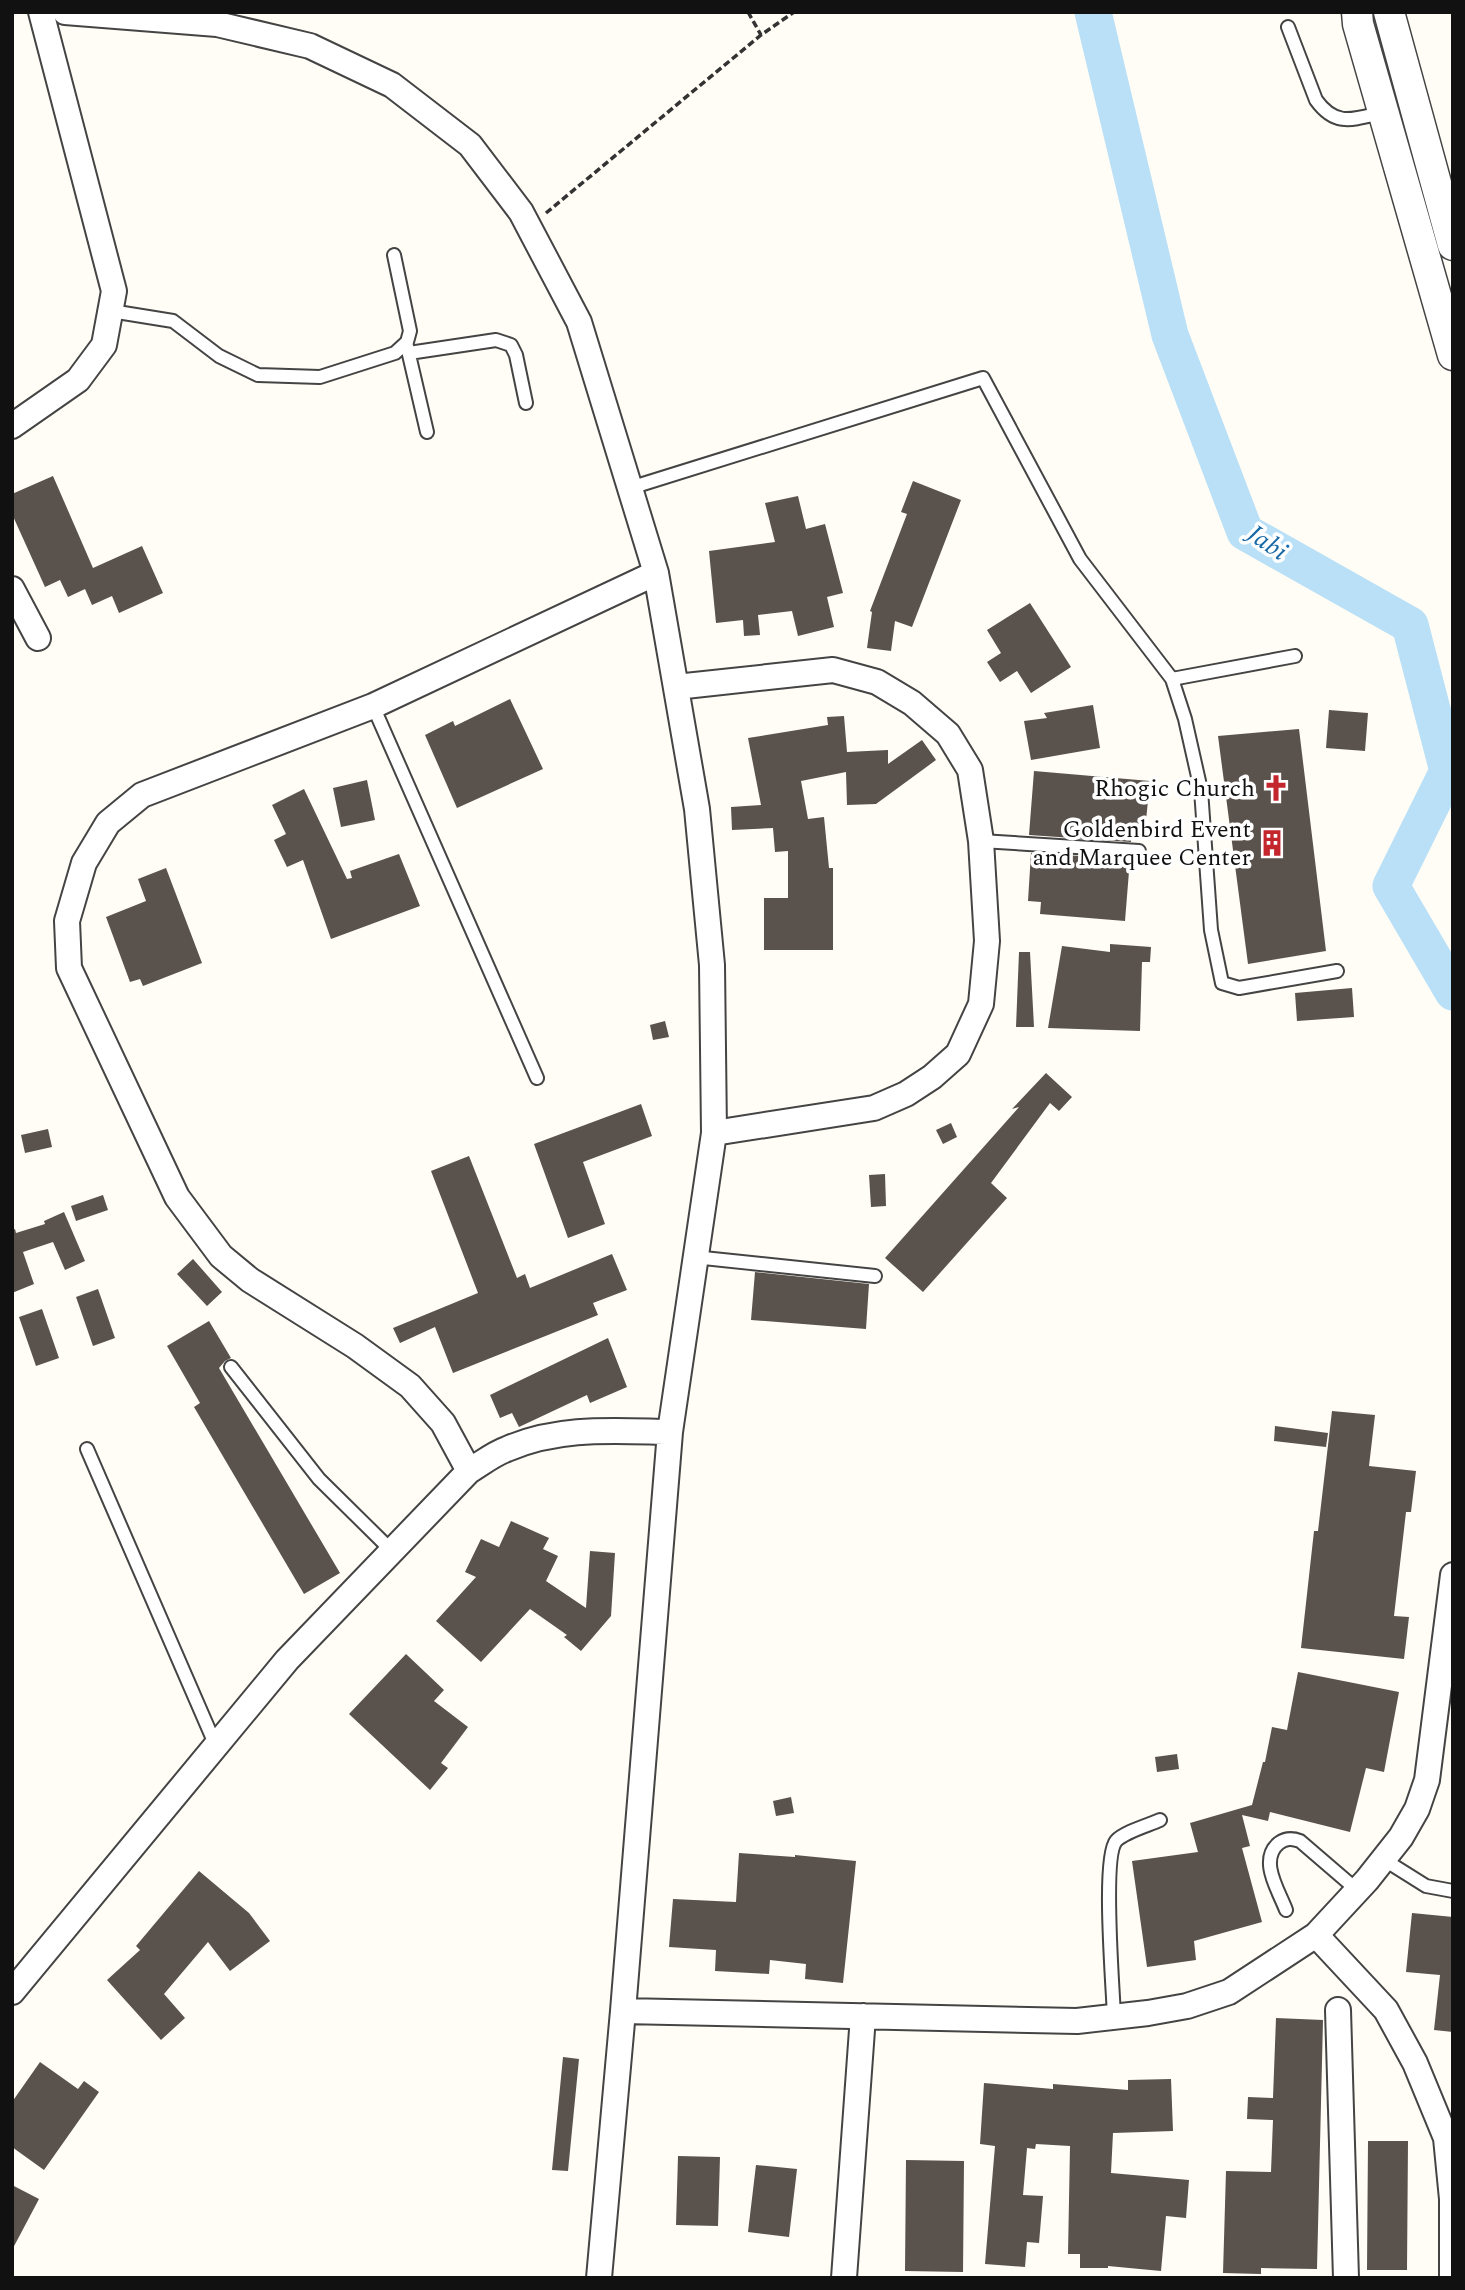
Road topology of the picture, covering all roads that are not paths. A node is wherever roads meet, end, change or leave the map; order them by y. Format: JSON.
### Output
{"nodes":[{"id":1,"x":41,"y":12,"type":"edge"},
{"id":2,"x":65,"y":12,"type":"edge"},
{"id":3,"x":1357,"y":12,"type":"edge"},
{"id":4,"x":1389,"y":12,"type":"edge"},
{"id":5,"x":219,"y":18,"type":"edge"},
{"id":6,"x":1289,"y":27,"type":"dead end"},
{"id":7,"x":1383,"y":112,"type":"junction"},
{"id":8,"x":1453,"y":245,"type":"edge"},
{"id":9,"x":394,"y":255,"type":"dead end"},
{"id":10,"x":111,"y":311,"type":"junction"},
{"id":11,"x":408,"y":348,"type":"junction"},
{"id":12,"x":1453,"y":355,"type":"edge"},
{"id":13,"x":526,"y":403,"type":"dead end"},
{"id":14,"x":12,"y":426,"type":"edge"},
{"id":15,"x":427,"y":432,"type":"dead end"},
{"id":16,"x":630,"y":488,"type":"junction"},
{"id":17,"x":656,"y":573,"type":"junction"},
{"id":18,"x":12,"y":589,"type":"edge"},
{"id":19,"x":38,"y":638,"type":"dead end"},
{"id":20,"x":1295,"y":656,"type":"dead end"},
{"id":21,"x":1172,"y":679,"type":"junction"},
{"id":22,"x":676,"y":687,"type":"junction"},
{"id":23,"x":373,"y":706,"type":"junction"},
{"id":24,"x":981,"y":841,"type":"junction"},
{"id":25,"x":1139,"y":851,"type":"dead end"},
{"id":26,"x":1337,"y":971,"type":"dead end"},
{"id":27,"x":537,"y":1078,"type":"dead end"},
{"id":28,"x":715,"y":1133,"type":"junction"},
{"id":29,"x":695,"y":1257,"type":"junction"},
{"id":30,"x":875,"y":1276,"type":"dead end"},
{"id":31,"x":231,"y":1367,"type":"dead end"},
{"id":32,"x":670,"y":1433,"type":"junction"},
{"id":33,"x":87,"y":1449,"type":"dead end"},
{"id":34,"x":469,"y":1471,"type":"junction"},
{"id":35,"x":392,"y":1551,"type":"junction"},
{"id":36,"x":1453,"y":1575,"type":"edge"},
{"id":37,"x":216,"y":1746,"type":"junction"},
{"id":38,"x":1160,"y":1820,"type":"dead end"},
{"id":39,"x":1383,"y":1859,"type":"junction"},
{"id":40,"x":1357,"y":1891,"type":"junction"},
{"id":41,"x":1453,"y":1891,"type":"edge"},
{"id":42,"x":1286,"y":1910,"type":"dead end"},
{"id":43,"x":1316,"y":1935,"type":"junction"},
{"id":44,"x":12,"y":1992,"type":"edge"},
{"id":45,"x":1338,"y":2010,"type":"dead end"},
{"id":46,"x":623,"y":2011,"type":"junction"},
{"id":47,"x":863,"y":2016,"type":"junction"},
{"id":48,"x":1114,"y":2017,"type":"junction"},
{"id":49,"x":1449,"y":2138,"type":"edge"},
{"id":50,"x":599,"y":2278,"type":"edge"},
{"id":51,"x":844,"y":2278,"type":"edge"},
{"id":52,"x":1346,"y":2278,"type":"edge"},
{"id":53,"x":1452,"y":2278,"type":"edge"}],
"edges":[{"from":1,"to":10,"type":"street"},
{"from":2,"to":5,"type":"street"},
{"from":3,"to":7,"type":"street"},
{"from":4,"to":8,"type":"street"},
{"from":5,"to":16,"type":"street"},
{"from":6,"to":7,"type":"lane"},
{"from":7,"to":12,"type":"street"},
{"from":9,"to":11,"type":"lane"},
{"from":10,"to":11,"type":"lane"},
{"from":10,"to":14,"type":"street"},
{"from":11,"to":13,"type":"lane"},
{"from":11,"to":15,"type":"lane"},
{"from":16,"to":17,"type":"street"},
{"from":16,"to":21,"type":"lane"},
{"from":17,"to":22,"type":"street"},
{"from":17,"to":23,"type":"street"},
{"from":18,"to":19,"type":"street"},
{"from":20,"to":21,"type":"lane"},
{"from":21,"to":26,"type":"lane"},
{"from":22,"to":24,"type":"street"},
{"from":22,"to":28,"type":"street"},
{"from":23,"to":27,"type":"lane"},
{"from":23,"to":34,"type":"street"},
{"from":24,"to":25,"type":"lane"},
{"from":24,"to":28,"type":"street"},
{"from":28,"to":29,"type":"street"},
{"from":29,"to":30,"type":"lane"},
{"from":29,"to":32,"type":"street"},
{"from":31,"to":35,"type":"lane"},
{"from":32,"to":34,"type":"street"},
{"from":32,"to":46,"type":"street"},
{"from":33,"to":37,"type":"lane"},
{"from":34,"to":35,"type":"street"},
{"from":35,"to":37,"type":"street"},
{"from":36,"to":39,"type":"street"},
{"from":37,"to":44,"type":"street"},
{"from":38,"to":48,"type":"lane"},
{"from":39,"to":40,"type":"street"},
{"from":39,"to":41,"type":"lane"},
{"from":40,"to":42,"type":"lane"},
{"from":40,"to":43,"type":"street"},
{"from":43,"to":48,"type":"street"},
{"from":43,"to":49,"type":"street"},
{"from":45,"to":52,"type":"street"},
{"from":46,"to":47,"type":"street"},
{"from":46,"to":50,"type":"street"},
{"from":47,"to":48,"type":"street"},
{"from":47,"to":51,"type":"street"},
{"from":49,"to":53,"type":"street"}]}
